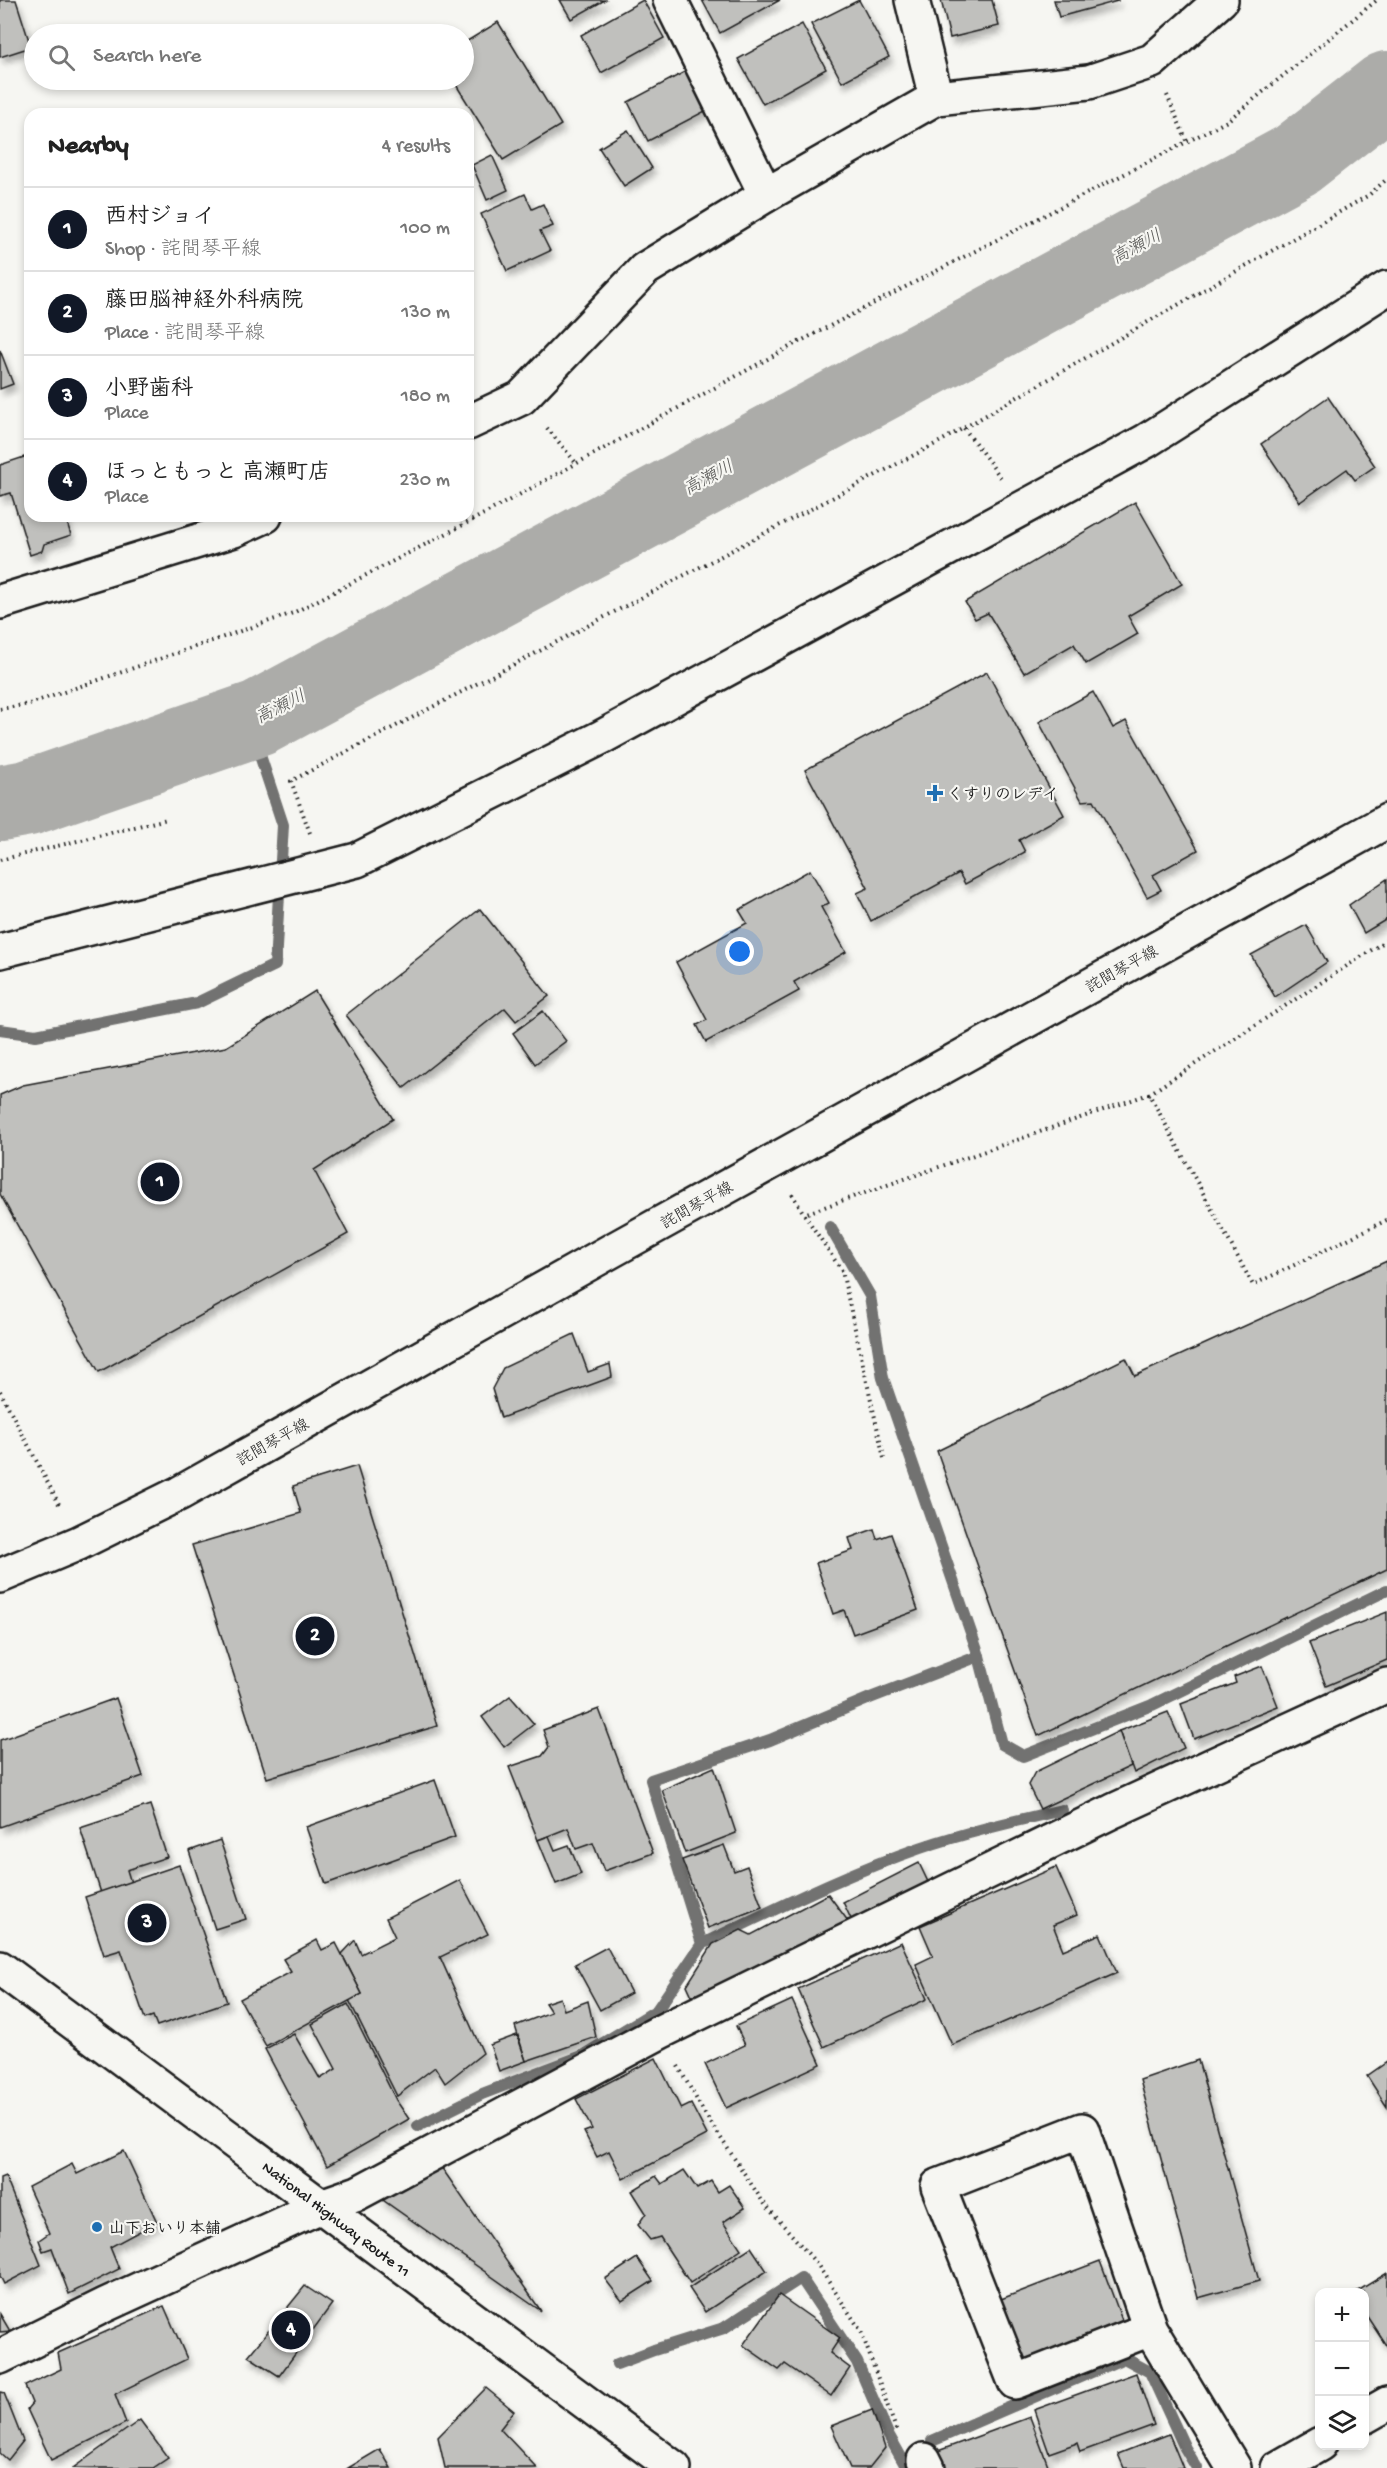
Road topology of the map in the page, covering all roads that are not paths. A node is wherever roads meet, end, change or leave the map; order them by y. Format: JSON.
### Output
{"nodes":[{"id":1,"x":670,"y":0,"type":"edge"},
{"id":2,"x":912,"y":0,"type":"edge"},
{"id":3,"x":1221,"y":0,"type":"edge"},
{"id":4,"x":936,"y":98,"type":"junction"},
{"id":5,"x":766,"y":195,"type":"junction"},
{"id":6,"x":1387,"y":288,"type":"edge"},
{"id":7,"x":474,"y":420,"type":"edge"},
{"id":8,"x":252,"y":522,"type":"edge"},
{"id":9,"x":0,"y":602,"type":"edge"},
{"id":10,"x":1387,"y":821,"type":"edge"},
{"id":11,"x":0,"y":951,"type":"edge"},
{"id":12,"x":0,"y":1576,"type":"edge"},
{"id":13,"x":1387,"y":1685,"type":"edge"},
{"id":14,"x":0,"y":1968,"type":"edge"},
{"id":15,"x":321,"y":2206,"type":"junction"},
{"id":16,"x":1150,"y":2329,"type":"junction"},
{"id":17,"x":0,"y":2356,"type":"edge"},
{"id":18,"x":1387,"y":2404,"type":"edge"},
{"id":19,"x":1369,"y":2415,"type":"edge"},
{"id":20,"x":1315,"y":2447,"type":"edge"},
{"id":21,"x":674,"y":2468,"type":"edge"},
{"id":22,"x":1234,"y":2468,"type":"edge"},
{"id":23,"x":1278,"y":2468,"type":"edge"}],
"edges":[{"from":1,"to":5,"type":"main road"},
{"from":2,"to":4,"type":"main road"},
{"from":3,"to":4,"type":"main road"},
{"from":4,"to":5,"type":"main road"},
{"from":5,"to":7,"type":"main road"},
{"from":6,"to":11,"type":"main road"},
{"from":8,"to":9,"type":"main road"},
{"from":10,"to":12,"type":"main road","name":"詫間琴平線"},
{"from":13,"to":15,"type":"main road"},
{"from":14,"to":15,"type":"main road","name":"National Highway Route 11"},
{"from":15,"to":17,"type":"main road"},
{"from":15,"to":21,"type":"main road","name":"National Highway Route 11"},
{"from":16,"to":16,"type":"main road"},
{"from":16,"to":22,"type":"main road"},
{"from":18,"to":19,"type":"main road"},
{"from":20,"to":23,"type":"main road"}]}
